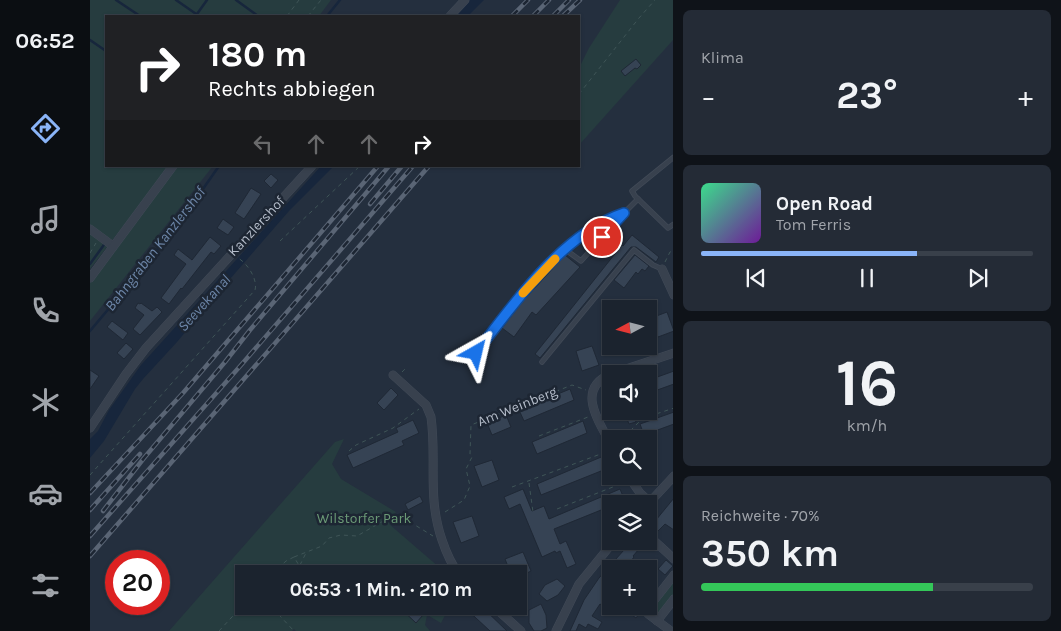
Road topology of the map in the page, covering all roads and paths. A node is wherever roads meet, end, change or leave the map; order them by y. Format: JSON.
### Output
{"nodes":[{"id":1,"x":299,"y":0,"type":"edge"},
{"id":2,"x":321,"y":0,"type":"edge"},
{"id":3,"x":466,"y":0,"type":"edge"},
{"id":4,"x":655,"y":0,"type":"edge"},
{"id":5,"x":288,"y":15,"type":"edge"},
{"id":6,"x":309,"y":15,"type":"edge"},
{"id":7,"x":451,"y":15,"type":"edge"},
{"id":8,"x":580,"y":93,"type":"edge"},
{"id":9,"x":673,"y":158,"type":"edge"},
{"id":10,"x":172,"y":167,"type":"edge"},
{"id":11,"x":311,"y":167,"type":"edge"},
{"id":12,"x":359,"y":167,"type":"edge"},
{"id":13,"x":638,"y":199,"type":"junction"},
{"id":14,"x":624,"y":213,"type":"junction"},
{"id":15,"x":673,"y":225,"type":"edge"},
{"id":16,"x":90,"y":229,"type":"edge"},
{"id":17,"x":100,"y":236,"type":"junction"},
{"id":18,"x":280,"y":241,"type":"dead end"},
{"id":19,"x":113,"y":246,"type":"junction"},
{"id":20,"x":673,"y":250,"type":"edge"},
{"id":21,"x":90,"y":253,"type":"edge"},
{"id":22,"x":570,"y":253,"type":"dead end"},
{"id":23,"x":236,"y":256,"type":"dead end"},
{"id":24,"x":662,"y":269,"type":"junction"},
{"id":25,"x":90,"y":278,"type":"edge"},
{"id":26,"x":673,"y":293,"type":"edge"},
{"id":27,"x":476,"y":353,"type":"dead end"},
{"id":28,"x":673,"y":353,"type":"edge"},
{"id":29,"x":542,"y":362,"type":"dead end"},
{"id":30,"x":407,"y":367,"type":"dead end"},
{"id":31,"x":396,"y":375,"type":"joint"},
{"id":32,"x":592,"y":392,"type":"junction"},
{"id":33,"x":426,"y":405,"type":"junction"},
{"id":34,"x":673,"y":408,"type":"edge"},
{"id":35,"x":596,"y":415,"type":"junction"},
{"id":36,"x":90,"y":428,"type":"edge"},
{"id":37,"x":604,"y":430,"type":"edge"},
{"id":38,"x":631,"y":430,"type":"edge"},
{"id":39,"x":539,"y":436,"type":"dead end"},
{"id":40,"x":349,"y":451,"type":"dead end"},
{"id":41,"x":602,"y":454,"type":"edge"},
{"id":42,"x":90,"y":475,"type":"edge"},
{"id":43,"x":672,"y":480,"type":"edge"},
{"id":44,"x":529,"y":482,"type":"junction"},
{"id":45,"x":614,"y":485,"type":"edge"},
{"id":46,"x":512,"y":488,"type":"dead end"},
{"id":47,"x":657,"y":495,"type":"edge"},
{"id":48,"x":557,"y":509,"type":"dead end"},
{"id":49,"x":534,"y":512,"type":"dead end"},
{"id":50,"x":435,"y":518,"type":"junction"},
{"id":51,"x":441,"y":536,"type":"junction"},
{"id":52,"x":657,"y":543,"type":"edge"},
{"id":53,"x":607,"y":550,"type":"edge"},
{"id":54,"x":307,"y":552,"type":"junction"},
{"id":55,"x":294,"y":557,"type":"junction"},
{"id":56,"x":673,"y":558,"type":"edge"},
{"id":57,"x":282,"y":565,"type":"edge"},
{"id":58,"x":299,"y":565,"type":"edge"},
{"id":59,"x":300,"y":565,"type":"edge"},
{"id":60,"x":454,"y":565,"type":"edge"},
{"id":61,"x":673,"y":576,"type":"edge"},
{"id":62,"x":673,"y":600,"type":"edge"},
{"id":63,"x":235,"y":614,"type":"edge"},
{"id":64,"x":280,"y":615,"type":"edge"},
{"id":65,"x":503,"y":615,"type":"edge"},
{"id":66,"x":657,"y":621,"type":"junction"},
{"id":67,"x":220,"y":631,"type":"edge"},
{"id":68,"x":294,"y":631,"type":"edge"},
{"id":69,"x":521,"y":631,"type":"edge"},
{"id":70,"x":556,"y":631,"type":"edge"},
{"id":71,"x":671,"y":631,"type":"edge"}],
"edges":[{"from":1,"to":5,"type":"path"},
{"from":2,"to":6,"type":"path"},
{"from":3,"to":7,"type":"street"},
{"from":4,"to":8,"type":"path"},
{"from":9,"to":13,"type":"lane"},
{"from":10,"to":19,"type":"street"},
{"from":11,"to":36,"type":"street","name":"Kanzlershof"},
{"from":12,"to":18,"type":"path"},
{"from":13,"to":14,"type":"lane"},
{"from":13,"to":15,"type":"lane"},
{"from":14,"to":22,"type":"lane"},
{"from":14,"to":27,"type":"lane"},
{"from":16,"to":17,"type":"street"},
{"from":17,"to":19,"type":"street"},
{"from":17,"to":21,"type":"path"},
{"from":19,"to":25,"type":"street"},
{"from":20,"to":24,"type":"path"},
{"from":23,"to":42,"type":"path"},
{"from":24,"to":26,"type":"street"},
{"from":24,"to":29,"type":"lane"},
{"from":28,"to":32,"type":"street"},
{"from":30,"to":31,"type":"path"},
{"from":31,"to":33,"type":"street"},
{"from":32,"to":35,"type":"street"},
{"from":32,"to":50,"type":"path","name":"Am Weinberg"},
{"from":33,"to":40,"type":"path"},
{"from":33,"to":50,"type":"street"},
{"from":34,"to":38,"type":"path"},
{"from":35,"to":37,"type":"street"},
{"from":35,"to":39,"type":"path"},
{"from":41,"to":44,"type":"path"},
{"from":43,"to":47,"type":"street"},
{"from":44,"to":46,"type":"path"},
{"from":44,"to":49,"type":"path"},
{"from":45,"to":48,"type":"path"},
{"from":50,"to":51,"type":"street"},
{"from":51,"to":54,"type":"path"},
{"from":51,"to":60,"type":"street"},
{"from":52,"to":56,"type":"street"},
{"from":53,"to":70,"type":"street"},
{"from":54,"to":55,"type":"path"},
{"from":54,"to":59,"type":"path"},
{"from":55,"to":57,"type":"path"},
{"from":55,"to":58,"type":"path"},
{"from":61,"to":66,"type":"street"},
{"from":62,"to":66,"type":"street"},
{"from":63,"to":67,"type":"path"},
{"from":64,"to":68,"type":"path"},
{"from":65,"to":69,"type":"street"},
{"from":66,"to":71,"type":"street"}]}
